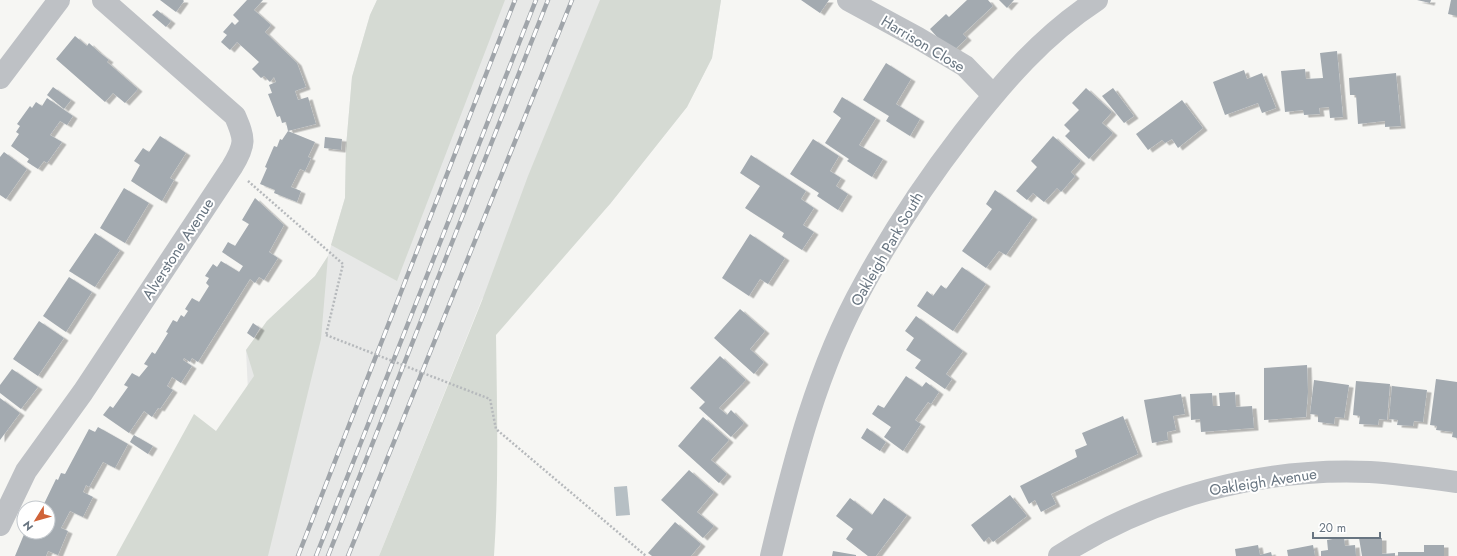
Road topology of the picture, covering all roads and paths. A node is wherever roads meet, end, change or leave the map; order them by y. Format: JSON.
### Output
{"nodes":[{"id":1,"x":59,"y":0,"type":"edge"},
{"id":2,"x":103,"y":0,"type":"edge"},
{"id":3,"x":848,"y":0,"type":"edge"},
{"id":4,"x":1098,"y":0,"type":"edge"},
{"id":5,"x":0,"y":78,"type":"edge"},
{"id":6,"x":993,"y":95,"type":"junction"},
{"id":7,"x":232,"y":167,"type":"junction"},
{"id":8,"x":1457,"y":482,"type":"edge"},
{"id":9,"x":0,"y":525,"type":"edge"},
{"id":10,"x":646,"y":556,"type":"edge"},
{"id":11,"x":771,"y":556,"type":"edge"},
{"id":12,"x":1059,"y":556,"type":"edge"}],
"edges":[{"from":1,"to":5,"type":"street"},
{"from":2,"to":7,"type":"street","name":"Alverstone Avenue"},
{"from":3,"to":6,"type":"street","name":"Harrison Close"},
{"from":4,"to":6,"type":"street","name":"Oakleigh Park South"},
{"from":6,"to":11,"type":"street","name":"Oakleigh Park South"},
{"from":7,"to":9,"type":"street","name":"Alverstone Avenue"},
{"from":7,"to":10,"type":"path","bridge":true},
{"from":8,"to":12,"type":"street","name":"Oakleigh Avenue"}]}
